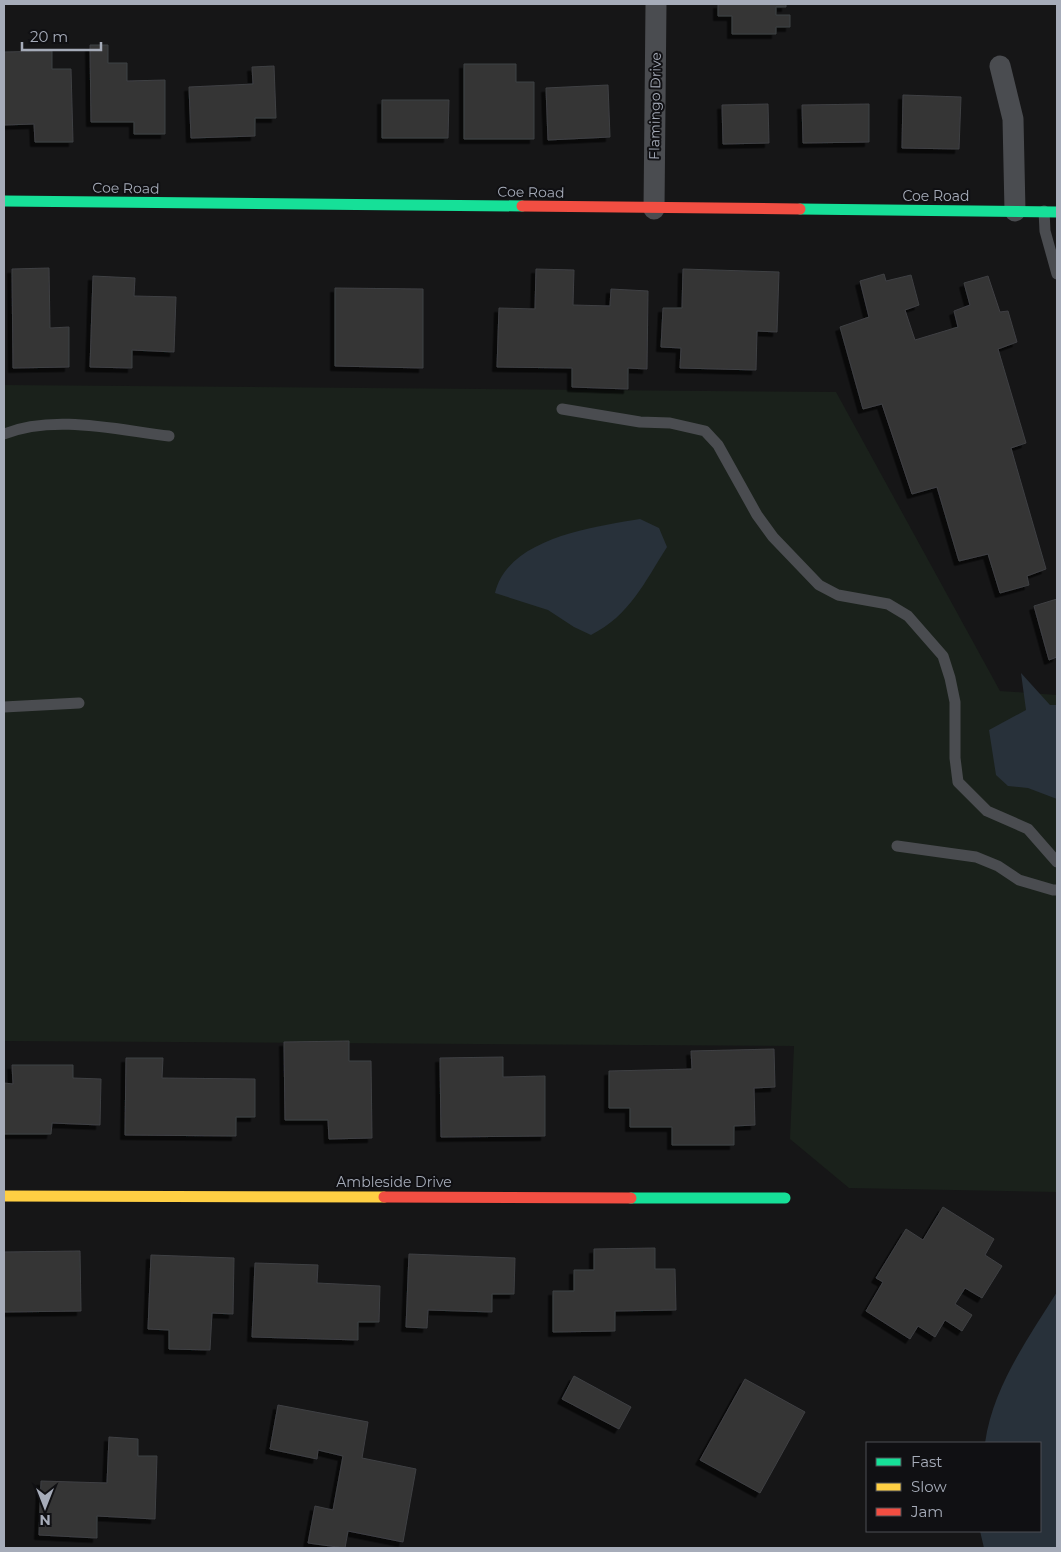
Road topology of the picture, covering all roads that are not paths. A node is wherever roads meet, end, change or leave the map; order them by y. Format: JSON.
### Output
{"nodes":[{"id":1,"x":656,"y":4,"type":"edge"},
{"id":2,"x":1000,"y":66,"type":"dead end"},
{"id":3,"x":4,"y":201,"type":"edge"},
{"id":4,"x":654,"y":209,"type":"junction"},
{"id":5,"x":1015,"y":212,"type":"junction"},
{"id":6,"x":1044,"y":212,"type":"junction"},
{"id":7,"x":1057,"y":212,"type":"edge"},
{"id":8,"x":1057,"y":274,"type":"edge"},
{"id":9,"x":562,"y":409,"type":"dead end"},
{"id":10,"x":4,"y":434,"type":"edge"},
{"id":11,"x":169,"y":436,"type":"dead end"},
{"id":12,"x":79,"y":703,"type":"dead end"},
{"id":13,"x":4,"y":708,"type":"edge"},
{"id":14,"x":897,"y":846,"type":"dead end"},
{"id":15,"x":1057,"y":862,"type":"edge"},
{"id":16,"x":1057,"y":890,"type":"edge"},
{"id":17,"x":4,"y":1196,"type":"edge"},
{"id":18,"x":785,"y":1198,"type":"dead end"}],
"edges":[{"from":1,"to":4,"type":"street","name":"Flamingo Drive"},
{"from":2,"to":5,"type":"street"},
{"from":3,"to":4,"type":"street","name":"Coe Road"},
{"from":4,"to":5,"type":"street","name":"Coe Road"},
{"from":5,"to":6,"type":"street","name":"Coe Road"},
{"from":6,"to":7,"type":"street","name":"Coe Road"},
{"from":6,"to":8,"type":"lane"},
{"from":9,"to":15,"type":"lane"},
{"from":10,"to":11,"type":"lane"},
{"from":12,"to":13,"type":"lane"},
{"from":14,"to":16,"type":"lane"},
{"from":17,"to":18,"type":"street","name":"Ambleside Drive"}]}
